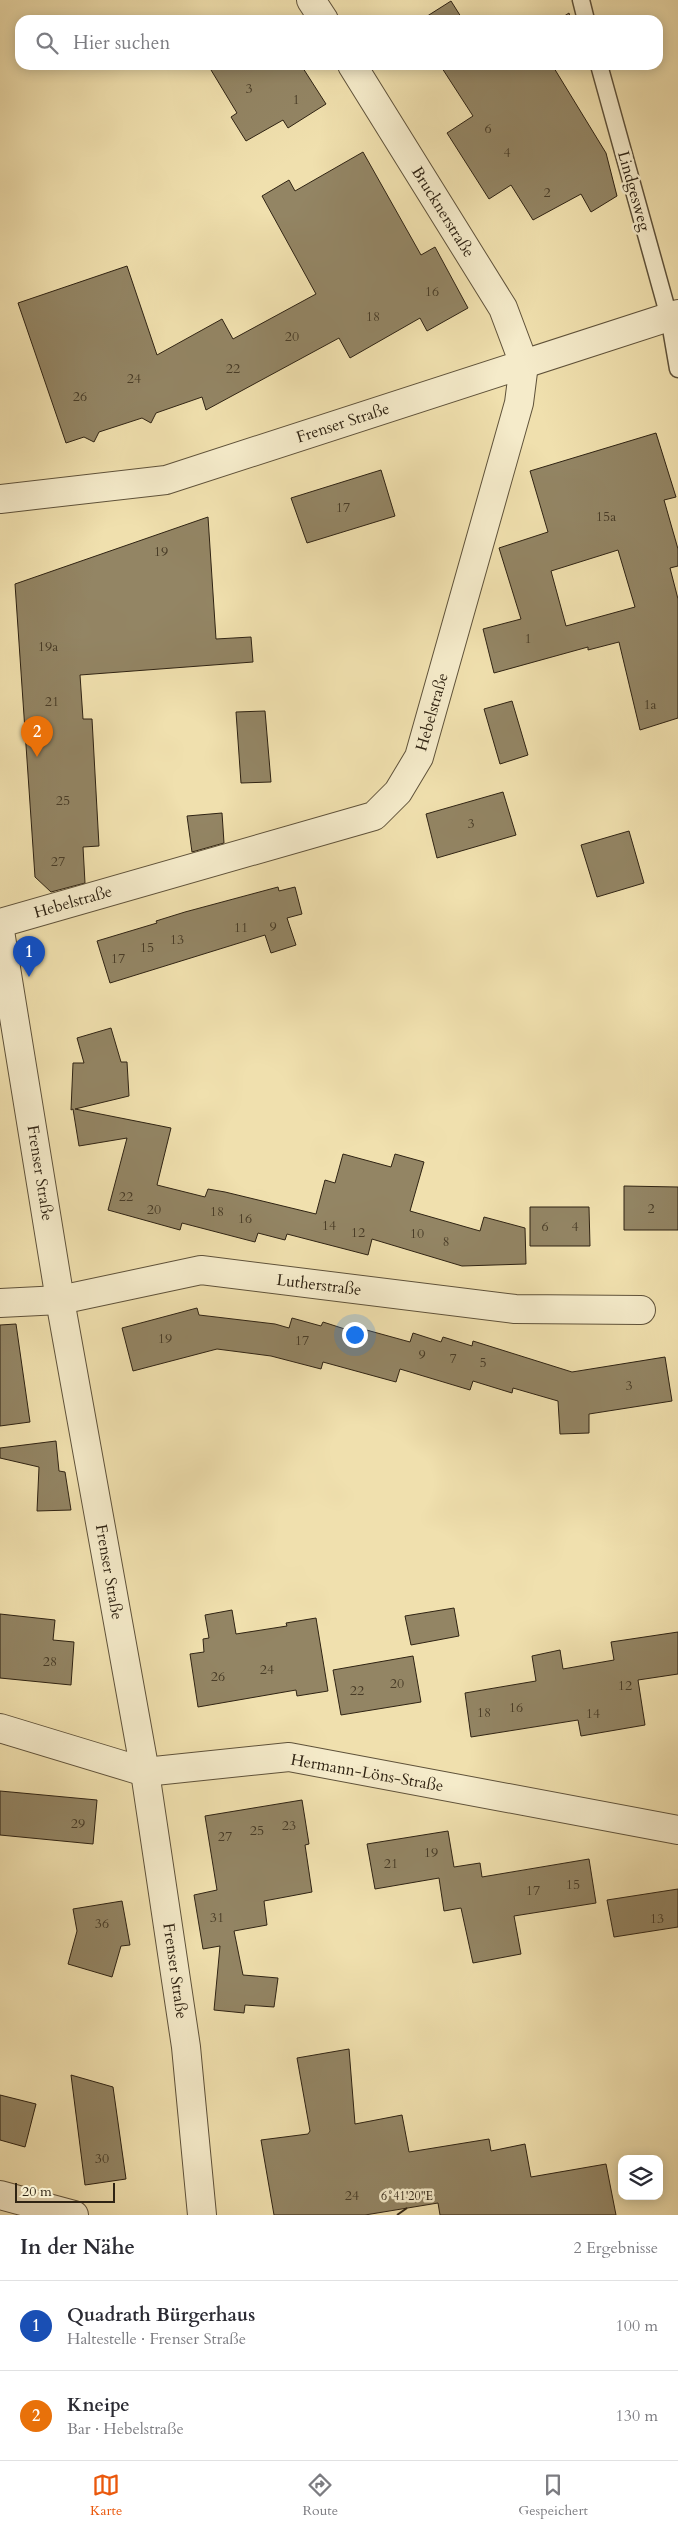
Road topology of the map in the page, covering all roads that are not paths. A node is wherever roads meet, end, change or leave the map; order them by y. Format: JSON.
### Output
{"nodes":[{"id":1,"x":311,"y":0,"type":"edge"},
{"id":2,"x":581,"y":0,"type":"edge"},
{"id":3,"x":321,"y":15,"type":"edge"},
{"id":4,"x":585,"y":15,"type":"edge"},
{"id":5,"x":355,"y":70,"type":"edge"},
{"id":6,"x":600,"y":70,"type":"edge"},
{"id":7,"x":674,"y":316,"type":"edge"},
{"id":8,"x":524,"y":364,"type":"junction"},
{"id":9,"x":678,"y":369,"type":"edge"},
{"id":10,"x":0,"y":499,"type":"edge"},
{"id":11,"x":0,"y":923,"type":"edge"},
{"id":12,"x":0,"y":931,"type":"edge"},
{"id":13,"x":60,"y":1300,"type":"junction"},
{"id":14,"x":0,"y":1303,"type":"edge"},
{"id":15,"x":641,"y":1310,"type":"dead end"},
{"id":16,"x":0,"y":1728,"type":"edge"},
{"id":17,"x":145,"y":1772,"type":"junction"},
{"id":18,"x":678,"y":1830,"type":"edge"},
{"id":19,"x":0,"y":2195,"type":"edge"},
{"id":20,"x":74,"y":2215,"type":"edge"},
{"id":21,"x":202,"y":2215,"type":"edge"}],
"edges":[{"from":1,"to":3,"type":"street"},
{"from":2,"to":4,"type":"lane"},
{"from":5,"to":8,"type":"street","name":"Brucknerstraße"},
{"from":6,"to":7,"type":"lane","name":"Lindgesweg"},
{"from":7,"to":8,"type":"street","name":"Frenser Straße"},
{"from":7,"to":9,"type":"lane","name":"Lindgesweg"},
{"from":8,"to":10,"type":"street","name":"Frenser Straße"},
{"from":8,"to":11,"type":"street","name":"Hebelstraße"},
{"from":12,"to":13,"type":"street","name":"Frenser Straße"},
{"from":13,"to":14,"type":"street","name":"Lutherstraße"},
{"from":13,"to":15,"type":"street","name":"Lutherstraße"},
{"from":13,"to":17,"type":"street","name":"Frenser Straße"},
{"from":16,"to":17,"type":"street","name":"Hermann-Löns-Straße"},
{"from":17,"to":18,"type":"street","name":"Hermann-Löns-Straße"},
{"from":17,"to":21,"type":"street","name":"Frenser Straße"},
{"from":19,"to":20,"type":"street"}]}
